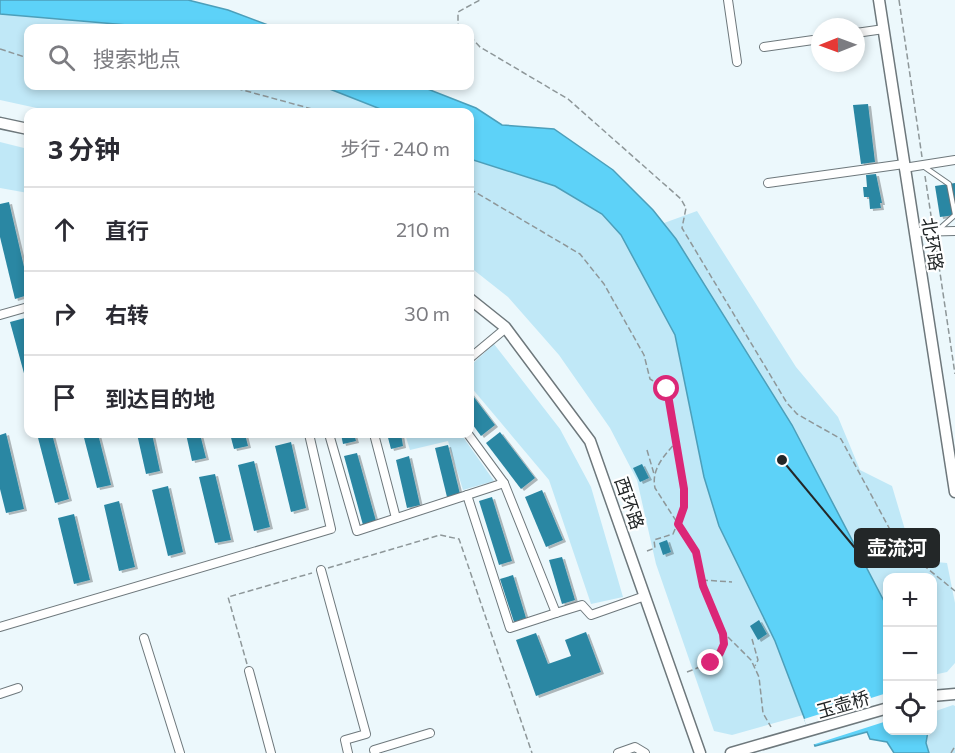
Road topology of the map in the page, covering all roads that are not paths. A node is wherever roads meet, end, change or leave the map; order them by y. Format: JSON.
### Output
{"nodes":[{"id":1,"x":728,"y":0,"type":"edge"},
{"id":2,"x":879,"y":0,"type":"edge"},
{"id":3,"x":884,"y":29,"type":"junction"},
{"id":4,"x":865,"y":32,"type":"edge"},
{"id":5,"x":811,"y":40,"type":"edge"},
{"id":6,"x":764,"y":47,"type":"dead end"},
{"id":7,"x":736,"y":62,"type":"dead end"},
{"id":8,"x":0,"y":123,"type":"edge"},
{"id":9,"x":24,"y":128,"type":"edge"},
{"id":10,"x":955,"y":160,"type":"edge"},
{"id":11,"x":904,"y":166,"type":"junction"},
{"id":12,"x":923,"y":166,"type":"junction"},
{"id":13,"x":768,"y":183,"type":"dead end"},
{"id":14,"x":935,"y":231,"type":"junction"},
{"id":15,"x":955,"y":231,"type":"edge"},
{"id":16,"x":914,"y":232,"type":"junction"},
{"id":17,"x":474,"y":302,"type":"edge"},
{"id":18,"x":24,"y":308,"type":"edge"},
{"id":19,"x":0,"y":315,"type":"edge"},
{"id":20,"x":506,"y":328,"type":"junction"},
{"id":21,"x":474,"y":355,"type":"edge"},
{"id":22,"x":310,"y":438,"type":"edge"},
{"id":23,"x":330,"y":438,"type":"edge"},
{"id":24,"x":375,"y":438,"type":"edge"},
{"id":25,"x":471,"y":438,"type":"edge"},
{"id":26,"x":952,"y":450,"type":"edge"},
{"id":27,"x":504,"y":483,"type":"junction"},
{"id":28,"x":955,"y":492,"type":"edge"},
{"id":29,"x":466,"y":495,"type":"junction"},
{"id":30,"x":396,"y":518,"type":"junction"},
{"id":31,"x":321,"y":570,"type":"road end"},
{"id":32,"x":645,"y":596,"type":"junction"},
{"id":33,"x":556,"y":613,"type":"junction"},
{"id":34,"x":0,"y":627,"type":"edge"},
{"id":35,"x":144,"y":638,"type":"dead end"},
{"id":36,"x":249,"y":671,"type":"road end"},
{"id":37,"x":18,"y":688,"type":"dead end"},
{"id":38,"x":0,"y":694,"type":"edge"},
{"id":39,"x":955,"y":694,"type":"edge"},
{"id":40,"x":937,"y":696,"type":"edge"},
{"id":41,"x":883,"y":709,"type":"edge"},
{"id":42,"x":430,"y":733,"type":"dead end"},
{"id":43,"x":180,"y":753,"type":"edge"},
{"id":44,"x":271,"y":753,"type":"edge"},
{"id":45,"x":348,"y":753,"type":"edge"},
{"id":46,"x":375,"y":753,"type":"edge"},
{"id":47,"x":618,"y":753,"type":"edge"},
{"id":48,"x":645,"y":753,"type":"edge"},
{"id":49,"x":700,"y":753,"type":"edge"},
{"id":50,"x":731,"y":753,"type":"edge"}],
"edges":[{"from":1,"to":7,"type":"street"},
{"from":2,"to":3,"type":"main road","name":"北环路"},
{"from":3,"to":4,"type":"street"},
{"from":3,"to":11,"type":"main road","name":"北环路"},
{"from":5,"to":6,"type":"street"},
{"from":8,"to":9,"type":"main road"},
{"from":10,"to":12,"type":"street"},
{"from":11,"to":12,"type":"street"},
{"from":11,"to":13,"type":"street"},
{"from":11,"to":16,"type":"main road","name":"北环路"},
{"from":12,"to":14,"type":"lane"},
{"from":14,"to":15,"type":"street"},
{"from":14,"to":16,"type":"street"},
{"from":16,"to":26,"type":"main road","name":"北环路"},
{"from":17,"to":20,"type":"main road","name":"西环路"},
{"from":18,"to":19,"type":"street"},
{"from":20,"to":21,"type":"street"},
{"from":20,"to":32,"type":"main road","name":"西环路"},
{"from":22,"to":34,"type":"street"},
{"from":23,"to":30,"type":"street"},
{"from":24,"to":30,"type":"street"},
{"from":25,"to":27,"type":"street"},
{"from":26,"to":28,"type":"main road","name":"北环路"},
{"from":27,"to":29,"type":"street"},
{"from":27,"to":33,"type":"street"},
{"from":29,"to":30,"type":"street"},
{"from":29,"to":33,"type":"street"},
{"from":31,"to":45,"type":"street"},
{"from":32,"to":33,"type":"street"},
{"from":32,"to":49,"type":"main road","name":"西环路"},
{"from":35,"to":43,"type":"street"},
{"from":36,"to":44,"type":"street"},
{"from":37,"to":38,"type":"street"},
{"from":39,"to":40,"type":"main road"},
{"from":41,"to":50,"type":"main road","name":"玉壶桥"},
{"from":42,"to":46,"type":"street"},
{"from":47,"to":48,"type":"street"}]}
